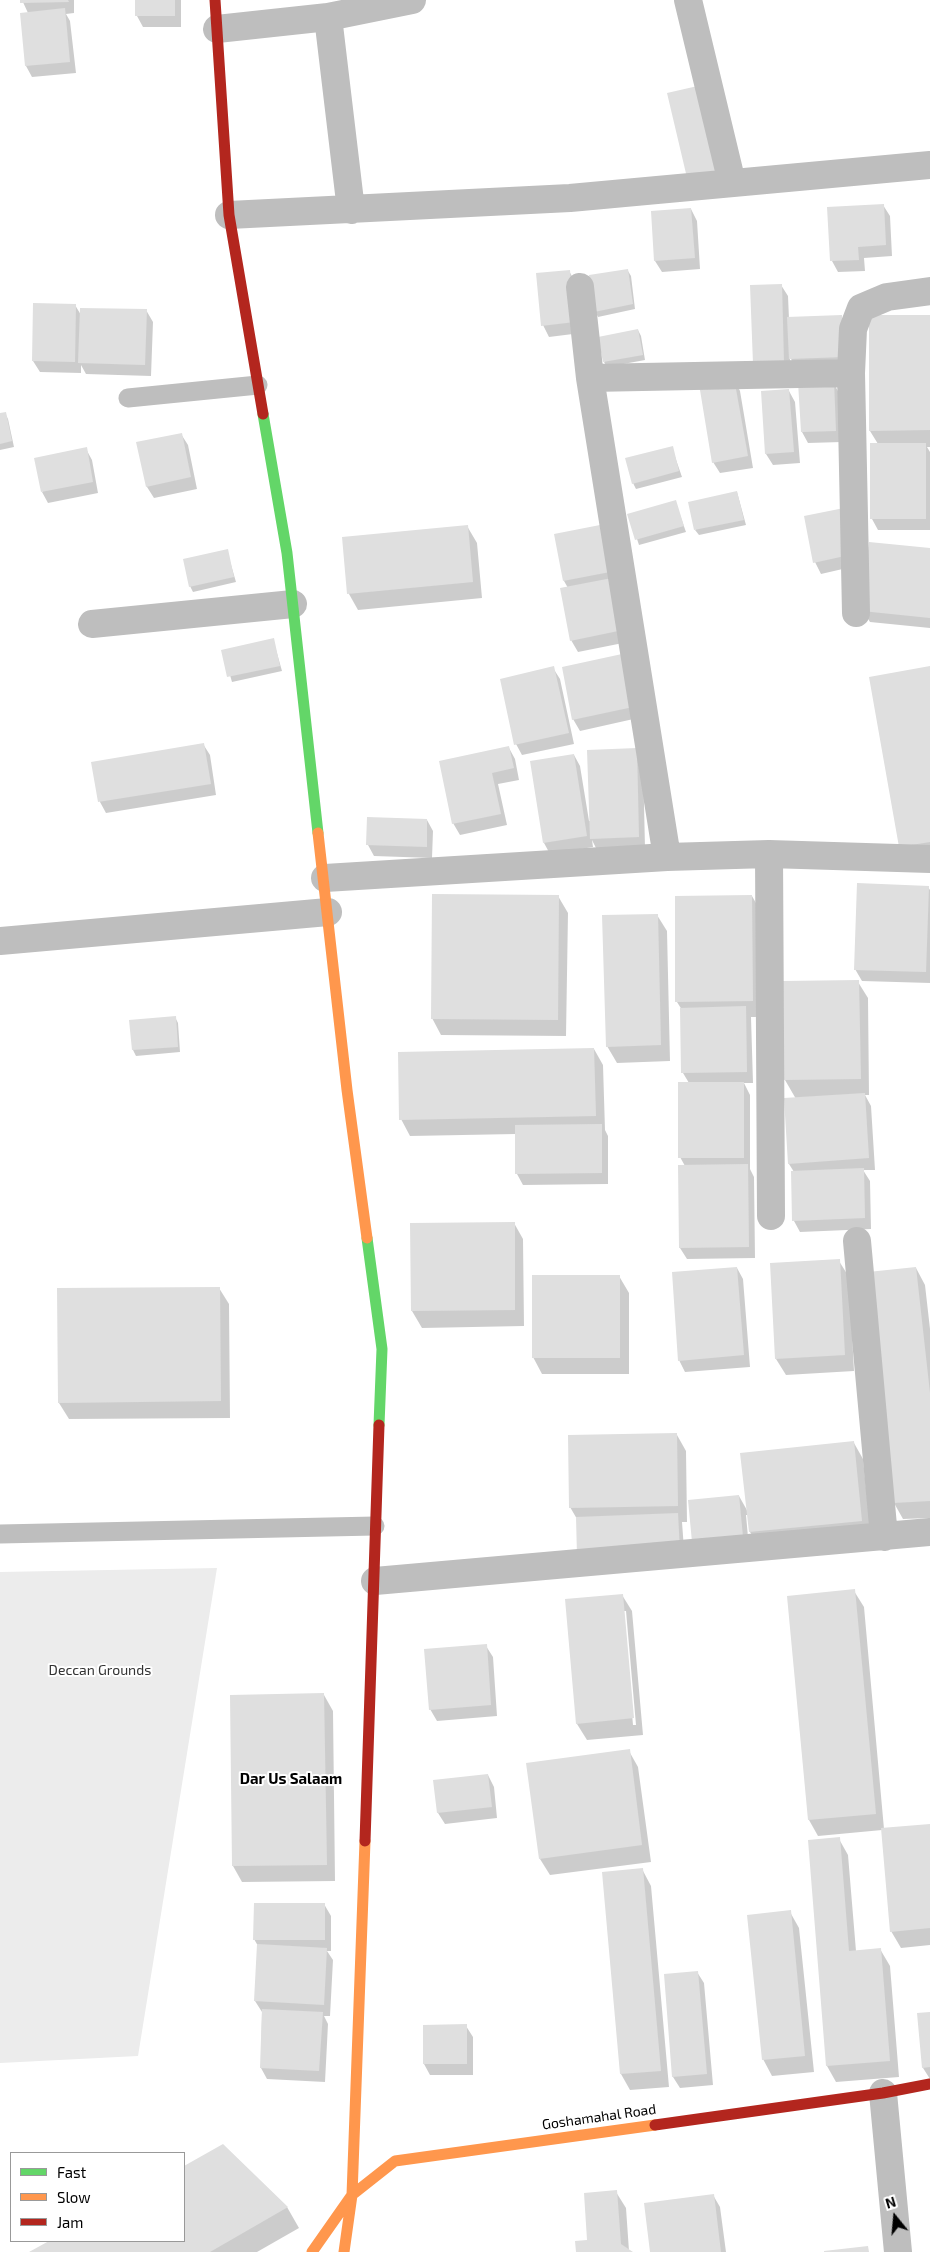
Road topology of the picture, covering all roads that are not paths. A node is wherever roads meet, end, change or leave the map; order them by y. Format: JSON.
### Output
{"nodes":[{"id":1,"x":216,"y":0,"type":"edge"},
{"id":2,"x":412,"y":0,"type":"edge"},
{"id":3,"x":688,"y":0,"type":"edge"},
{"id":4,"x":328,"y":16,"type":"junction"},
{"id":5,"x":217,"y":29,"type":"junction"},
{"id":6,"x":930,"y":164,"type":"edge"},
{"id":7,"x":732,"y":183,"type":"junction"},
{"id":8,"x":351,"y":210,"type":"junction"},
{"id":9,"x":229,"y":216,"type":"junction"},
{"id":10,"x":580,"y":287,"type":"dead end"},
{"id":11,"x":930,"y":291,"type":"edge"},
{"id":12,"x":851,"y":373,"type":"junction"},
{"id":13,"x":590,"y":378,"type":"junction"},
{"id":14,"x":258,"y":385,"type":"junction"},
{"id":15,"x":128,"y":398,"type":"dead end"},
{"id":16,"x":293,"y":604,"type":"junction"},
{"id":17,"x":856,"y":613,"type":"dead end"},
{"id":18,"x":92,"y":624,"type":"dead end"},
{"id":19,"x":769,"y":854,"type":"junction"},
{"id":20,"x":667,"y":857,"type":"junction"},
{"id":21,"x":930,"y":859,"type":"edge"},
{"id":22,"x":325,"y":878,"type":"junction"},
{"id":23,"x":328,"y":912,"type":"junction"},
{"id":24,"x":0,"y":941,"type":"edge"},
{"id":25,"x":771,"y":1216,"type":"dead end"},
{"id":26,"x":857,"y":1240,"type":"dead end"},
{"id":27,"x":375,"y":1526,"type":"junction"},
{"id":28,"x":930,"y":1532,"type":"edge"},
{"id":29,"x":0,"y":1534,"type":"edge"},
{"id":30,"x":884,"y":1537,"type":"junction"},
{"id":31,"x":375,"y":1581,"type":"junction"},
{"id":32,"x":930,"y":2084,"type":"edge"},
{"id":33,"x":883,"y":2093,"type":"junction"},
{"id":34,"x":352,"y":2195,"type":"junction"},
{"id":35,"x":312,"y":2252,"type":"edge"},
{"id":36,"x":344,"y":2252,"type":"edge"},
{"id":37,"x":898,"y":2252,"type":"edge"}],
"edges":[{"from":1,"to":5,"type":"street"},
{"from":2,"to":4,"type":"street"},
{"from":3,"to":7,"type":"street"},
{"from":4,"to":5,"type":"street"},
{"from":4,"to":8,"type":"street"},
{"from":5,"to":9,"type":"street"},
{"from":6,"to":7,"type":"street"},
{"from":7,"to":8,"type":"street"},
{"from":8,"to":9,"type":"street"},
{"from":9,"to":14,"type":"street"},
{"from":10,"to":13,"type":"street"},
{"from":11,"to":12,"type":"street"},
{"from":12,"to":13,"type":"street"},
{"from":12,"to":17,"type":"street"},
{"from":13,"to":20,"type":"street"},
{"from":14,"to":15,"type":"lane"},
{"from":14,"to":16,"type":"street"},
{"from":16,"to":18,"type":"street"},
{"from":16,"to":22,"type":"street"},
{"from":19,"to":20,"type":"street"},
{"from":19,"to":21,"type":"street"},
{"from":19,"to":25,"type":"street"},
{"from":20,"to":22,"type":"street"},
{"from":22,"to":23,"type":"street"},
{"from":23,"to":24,"type":"street"},
{"from":23,"to":27,"type":"street"},
{"from":26,"to":30,"type":"street"},
{"from":27,"to":29,"type":"lane"},
{"from":27,"to":31,"type":"street"},
{"from":28,"to":30,"type":"street"},
{"from":30,"to":31,"type":"street"},
{"from":31,"to":34,"type":"street"},
{"from":32,"to":33,"type":"street","name":"Goshamahal Road"},
{"from":33,"to":34,"type":"street","name":"Goshamahal Road"},
{"from":33,"to":37,"type":"street"},
{"from":34,"to":35,"type":"street","name":"Goshamahal Road"},
{"from":34,"to":36,"type":"street"}]}
